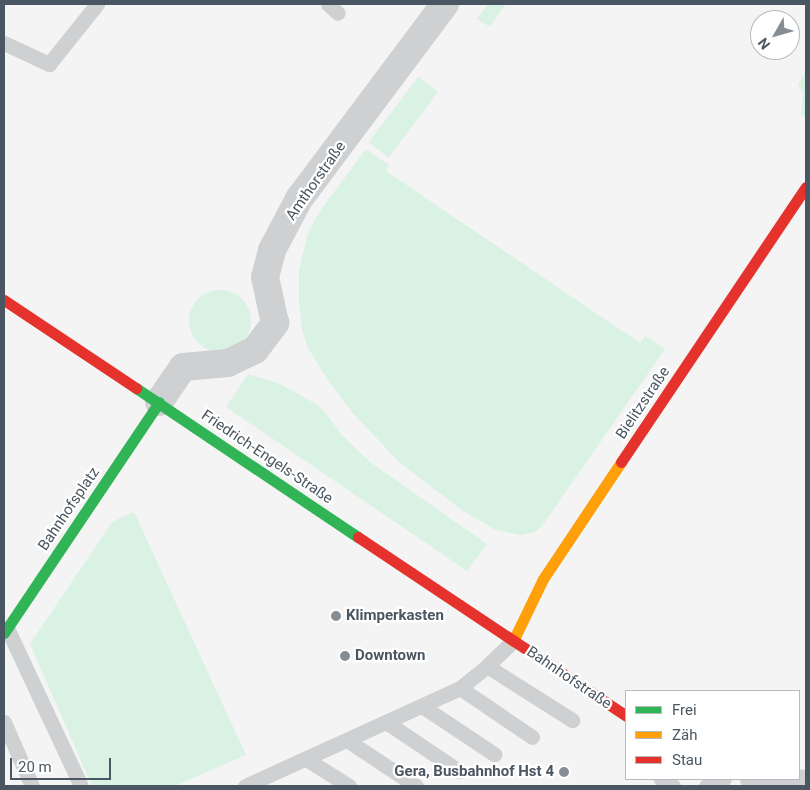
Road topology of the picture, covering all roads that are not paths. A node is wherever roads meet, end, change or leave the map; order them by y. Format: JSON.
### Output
{"nodes":[{"id":1,"x":97,"y":4,"type":"edge"},
{"id":2,"x":445,"y":4,"type":"edge"},
{"id":3,"x":4,"y":43,"type":"edge"},
{"id":4,"x":806,"y":187,"type":"edge"},
{"id":5,"x":4,"y":300,"type":"edge"},
{"id":6,"x":159,"y":402,"type":"junction"},
{"id":7,"x":6,"y":631,"type":"edge"},
{"id":8,"x":512,"y":641,"type":"junction"},
{"id":9,"x":488,"y":666,"type":"junction"},
{"id":10,"x":460,"y":688,"type":"junction"},
{"id":11,"x":422,"y":706,"type":"junction"},
{"id":12,"x":625,"y":715,"type":"edge"},
{"id":13,"x":572,"y":720,"type":"dead end"},
{"id":14,"x":4,"y":722,"type":"edge"},
{"id":15,"x":386,"y":722,"type":"junction"},
{"id":16,"x":532,"y":737,"type":"dead end"},
{"id":17,"x":347,"y":740,"type":"junction"},
{"id":18,"x":494,"y":754,"type":"dead end"},
{"id":19,"x":306,"y":759,"type":"junction"},
{"id":20,"x":459,"y":771,"type":"dead end"},
{"id":21,"x":721,"y":780,"type":"edge"},
{"id":22,"x":760,"y":780,"type":"edge"},
{"id":23,"x":806,"y":784,"type":"edge"},
{"id":24,"x":32,"y":786,"type":"edge"},
{"id":25,"x":81,"y":786,"type":"edge"},
{"id":26,"x":245,"y":786,"type":"edge"},
{"id":27,"x":349,"y":786,"type":"edge"},
{"id":28,"x":416,"y":786,"type":"edge"},
{"id":29,"x":706,"y":786,"type":"edge"}],
"edges":[{"from":1,"to":3,"type":"lane"},
{"from":2,"to":6,"type":"street","name":"Amthorstraße"},
{"from":4,"to":8,"type":"street","name":"Bielitzstraße"},
{"from":5,"to":6,"type":"street","name":"Friedrich-Engels-Straße"},
{"from":6,"to":7,"type":"street","name":"Bahnhofsplatz"},
{"from":6,"to":8,"type":"street","name":"Friedrich-Engels-Straße"},
{"from":7,"to":25,"type":"lane"},
{"from":8,"to":9,"type":"lane"},
{"from":8,"to":12,"type":"street","name":"Bahnhofstraße"},
{"from":9,"to":10,"type":"lane"},
{"from":9,"to":13,"type":"lane"},
{"from":10,"to":11,"type":"lane"},
{"from":10,"to":16,"type":"lane"},
{"from":11,"to":15,"type":"lane"},
{"from":11,"to":18,"type":"lane"},
{"from":14,"to":24,"type":"lane"},
{"from":15,"to":17,"type":"lane"},
{"from":15,"to":20,"type":"lane"},
{"from":17,"to":19,"type":"lane"},
{"from":17,"to":28,"type":"lane"},
{"from":19,"to":26,"type":"lane"},
{"from":19,"to":27,"type":"lane"},
{"from":21,"to":29,"type":"lane"},
{"from":22,"to":23,"type":"street"}]}
